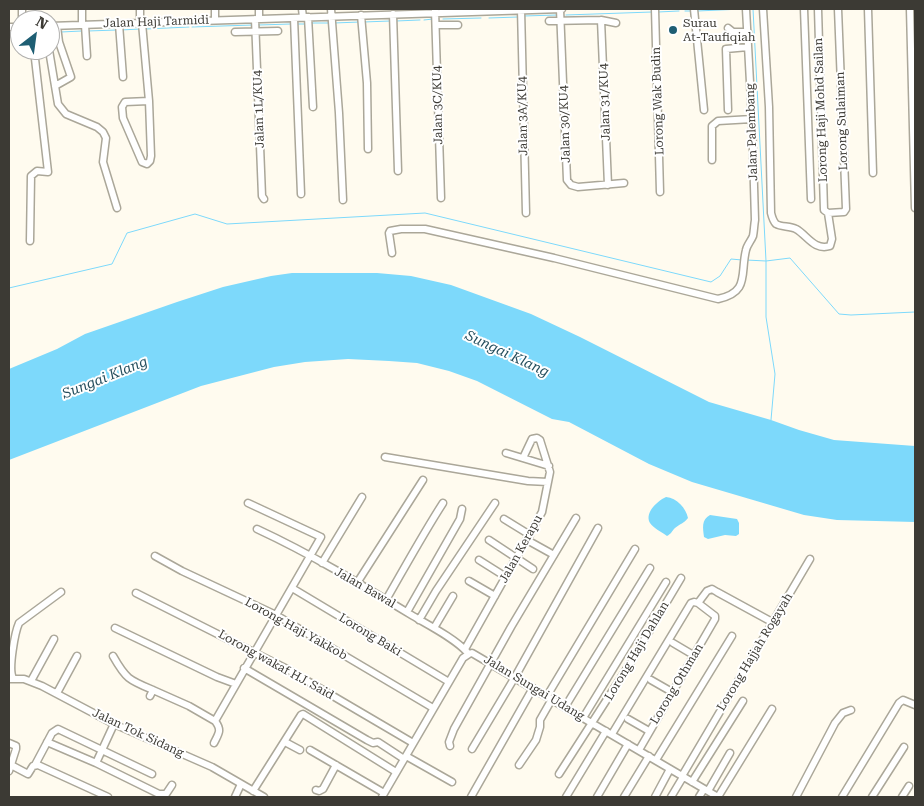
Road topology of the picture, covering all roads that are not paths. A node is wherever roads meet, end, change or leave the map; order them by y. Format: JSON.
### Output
{"nodes":[{"id":1,"x":82,"y":9,"type":"edge"},
{"id":2,"x":140,"y":9,"type":"edge"},
{"id":3,"x":215,"y":9,"type":"edge"},
{"id":4,"x":258,"y":9,"type":"edge"},
{"id":5,"x":302,"y":9,"type":"edge"},
{"id":6,"x":331,"y":9,"type":"edge"},
{"id":7,"x":561,"y":9,"type":"edge"},
{"id":8,"x":655,"y":9,"type":"edge"},
{"id":9,"x":694,"y":9,"type":"edge"},
{"id":10,"x":746,"y":9,"type":"edge"},
{"id":11,"x":763,"y":9,"type":"edge"},
{"id":12,"x":804,"y":9,"type":"edge"},
{"id":13,"x":818,"y":9,"type":"edge"},
{"id":14,"x":838,"y":9,"type":"edge"},
{"id":15,"x":868,"y":9,"type":"edge"},
{"id":16,"x":910,"y":9,"type":"edge"},
{"id":17,"x":439,"y":11,"type":"edge"},
{"id":18,"x":521,"y":13,"type":"edge"},
{"id":19,"x":393,"y":14,"type":"junction"},
{"id":20,"x":332,"y":16,"type":"junction"},
{"id":21,"x":305,"y":17,"type":"junction"},
{"id":22,"x":361,"y":17,"type":"junction"},
{"id":23,"x":294,"y":18,"type":"junction"},
{"id":24,"x":257,"y":19,"type":"junction"},
{"id":25,"x":215,"y":20,"type":"junction"},
{"id":26,"x":601,"y":20,"type":"junction"},
{"id":27,"x":549,"y":21,"type":"dead end"},
{"id":28,"x":561,"y":21,"type":"junction"},
{"id":29,"x":616,"y":23,"type":"dead end"},
{"id":30,"x":119,"y":24,"type":"junction"},
{"id":31,"x":436,"y":25,"type":"junction"},
{"id":32,"x":458,"y":25,"type":"dead end"},
{"id":33,"x":142,"y":26,"type":"junction"},
{"id":34,"x":85,"y":28,"type":"junction"},
{"id":35,"x":728,"y":28,"type":"dead end"},
{"id":36,"x":60,"y":29,"type":"edge"},
{"id":37,"x":256,"y":31,"type":"junction"},
{"id":38,"x":278,"y":31,"type":"dead end"},
{"id":39,"x":235,"y":32,"type":"dead end"},
{"id":40,"x":748,"y":32,"type":"junction"},
{"id":41,"x":60,"y":42,"type":"edge"},
{"id":42,"x":748,"y":47,"type":"junction"},
{"id":43,"x":87,"y":56,"type":"dead end"},
{"id":44,"x":35,"y":60,"type":"edge"},
{"id":45,"x":50,"y":60,"type":"edge"},
{"id":46,"x":123,"y":77,"type":"dead end"},
{"id":47,"x":55,"y":86,"type":"junction"},
{"id":48,"x":150,"y":101,"type":"junction"},
{"id":49,"x":313,"y":107,"type":"dead end"},
{"id":50,"x":704,"y":110,"type":"dead end"},
{"id":51,"x":728,"y":110,"type":"dead end"},
{"id":52,"x":752,"y":119,"type":"junction"},
{"id":53,"x":368,"y":149,"type":"dead end"},
{"id":54,"x":712,"y":160,"type":"dead end"},
{"id":55,"x":398,"y":171,"type":"dead end"},
{"id":56,"x":874,"y":173,"type":"dead end"},
{"id":57,"x":624,"y":184,"type":"dead end"},
{"id":58,"x":608,"y":185,"type":"junction"},
{"id":59,"x":660,"y":192,"type":"dead end"},
{"id":60,"x":301,"y":194,"type":"dead end"},
{"id":61,"x":441,"y":198,"type":"dead end"},
{"id":62,"x":264,"y":199,"type":"dead end"},
{"id":63,"x":811,"y":199,"type":"dead end"},
{"id":64,"x":343,"y":200,"type":"dead end"},
{"id":65,"x":117,"y":208,"type":"dead end"},
{"id":66,"x":915,"y":208,"type":"edge"},
{"id":67,"x":826,"y":212,"type":"junction"},
{"id":68,"x":526,"y":213,"type":"dead end"},
{"id":69,"x":30,"y":241,"type":"dead end"},
{"id":70,"x":392,"y":253,"type":"dead end"},
{"id":71,"x":506,"y":453,"type":"dead end"},
{"id":72,"x":385,"y":457,"type":"dead end"},
{"id":73,"x":523,"y":458,"type":"junction"},
{"id":74,"x":548,"y":466,"type":"junction"},
{"id":75,"x":423,"y":480,"type":"dead end"},
{"id":76,"x":548,"y":484,"type":"junction"},
{"id":77,"x":362,"y":497,"type":"dead end"},
{"id":78,"x":248,"y":502,"type":"dead end"},
{"id":79,"x":443,"y":503,"type":"dead end"},
{"id":80,"x":495,"y":503,"type":"dead end"},
{"id":81,"x":462,"y":509,"type":"dead end"},
{"id":82,"x":576,"y":518,"type":"dead end"},
{"id":83,"x":504,"y":519,"type":"dead end"},
{"id":84,"x":598,"y":528,"type":"dead end"},
{"id":85,"x":257,"y":529,"type":"dead end"},
{"id":86,"x":529,"y":537,"type":"junction"},
{"id":87,"x":489,"y":540,"type":"dead end"},
{"id":88,"x":635,"y":549,"type":"dead end"},
{"id":89,"x":554,"y":555,"type":"junction"},
{"id":90,"x":155,"y":556,"type":"dead end"},
{"id":91,"x":310,"y":557,"type":"junction"},
{"id":92,"x":517,"y":558,"type":"junction"},
{"id":93,"x":810,"y":559,"type":"dead end"},
{"id":94,"x":479,"y":560,"type":"dead end"},
{"id":95,"x":322,"y":563,"type":"junction"},
{"id":96,"x":650,"y":568,"type":"dead end"},
{"id":97,"x":533,"y":569,"type":"dead end"},
{"id":98,"x":506,"y":577,"type":"junction"},
{"id":99,"x":682,"y":578,"type":"dead end"},
{"id":100,"x":469,"y":581,"type":"dead end"},
{"id":101,"x":666,"y":582,"type":"dead end"},
{"id":102,"x":357,"y":583,"type":"junction"},
{"id":103,"x":292,"y":588,"type":"junction"},
{"id":104,"x":61,"y":592,"type":"dead end"},
{"id":105,"x":136,"y":594,"type":"dead end"},
{"id":106,"x":453,"y":596,"type":"dead end"},
{"id":107,"x":495,"y":596,"type":"junction"},
{"id":108,"x":386,"y":600,"type":"junction"},
{"id":109,"x":698,"y":603,"type":"junction"},
{"id":110,"x":407,"y":612,"type":"junction"},
{"id":111,"x":276,"y":615,"type":"junction"},
{"id":112,"x":419,"y":620,"type":"junction"},
{"id":113,"x":772,"y":622,"type":"junction"},
{"id":114,"x":116,"y":628,"type":"dead end"},
{"id":115,"x":434,"y":628,"type":"junction"},
{"id":116,"x":732,"y":636,"type":"dead end"},
{"id":117,"x":54,"y":640,"type":"dead end"},
{"id":118,"x":673,"y":643,"type":"dead end"},
{"id":119,"x":254,"y":651,"type":"junction"},
{"id":120,"x":467,"y":651,"type":"junction"},
{"id":121,"x":77,"y":656,"type":"dead end"},
{"id":122,"x":113,"y":656,"type":"dead end"},
{"id":123,"x":695,"y":656,"type":"junction"},
{"id":124,"x":492,"y":664,"type":"junction"},
{"id":125,"x":244,"y":668,"type":"junction"},
{"id":126,"x":515,"y":677,"type":"junction"},
{"id":127,"x":11,"y":679,"type":"edge"},
{"id":128,"x":651,"y":680,"type":"dead end"},
{"id":129,"x":31,"y":681,"type":"junction"},
{"id":130,"x":449,"y":682,"type":"junction"},
{"id":131,"x":236,"y":684,"type":"junction"},
{"id":132,"x":533,"y":688,"type":"junction"},
{"id":133,"x":672,"y":692,"type":"junction"},
{"id":134,"x":57,"y":693,"type":"junction"},
{"id":135,"x":550,"y":697,"type":"junction"},
{"id":136,"x":743,"y":701,"type":"dead end"},
{"id":137,"x":915,"y":705,"type":"edge"},
{"id":138,"x":565,"y":707,"type":"junction"},
{"id":139,"x":433,"y":708,"type":"junction"},
{"id":140,"x":313,"y":709,"type":"junction"},
{"id":141,"x":772,"y":709,"type":"dead end"},
{"id":142,"x":851,"y":710,"type":"dead end"},
{"id":143,"x":305,"y":715,"type":"junction"},
{"id":144,"x":583,"y":718,"type":"junction"},
{"id":145,"x":628,"y":719,"type":"dead end"},
{"id":146,"x":215,"y":721,"type":"junction"},
{"id":147,"x":593,"y":723,"type":"junction"},
{"id":148,"x":114,"y":724,"type":"junction"},
{"id":149,"x":649,"y":731,"type":"junction"},
{"id":150,"x":609,"y":732,"type":"junction"},
{"id":151,"x":9,"y":742,"type":"edge"},
{"id":152,"x":47,"y":742,"type":"junction"},
{"id":153,"x":285,"y":742,"type":"junction"},
{"id":154,"x":214,"y":743,"type":"dead end"},
{"id":155,"x":413,"y":743,"type":"junction"},
{"id":156,"x":628,"y":744,"type":"junction"},
{"id":157,"x":450,"y":746,"type":"dead end"},
{"id":158,"x":904,"y":747,"type":"dead end"},
{"id":159,"x":102,"y":749,"type":"junction"},
{"id":160,"x":300,"y":750,"type":"dead end"},
{"id":161,"x":310,"y":750,"type":"dead end"},
{"id":162,"x":472,"y":750,"type":"dead end"},
{"id":163,"x":639,"y":750,"type":"junction"},
{"id":164,"x":730,"y":753,"type":"dead end"},
{"id":165,"x":649,"y":756,"type":"junction"},
{"id":166,"x":405,"y":758,"type":"junction"},
{"id":167,"x":656,"y":760,"type":"junction"},
{"id":168,"x":96,"y":763,"type":"junction"},
{"id":169,"x":35,"y":764,"type":"junction"},
{"id":170,"x":336,"y":765,"type":"junction"},
{"id":171,"x":520,"y":765,"type":"dead end"},
{"id":172,"x":10,"y":768,"type":"edge"},
{"id":173,"x":670,"y":769,"type":"junction"},
{"id":174,"x":396,"y":772,"type":"junction"},
{"id":175,"x":152,"y":774,"type":"dead end"},
{"id":176,"x":559,"y":774,"type":"dead end"},
{"id":177,"x":682,"y":776,"type":"junction"},
{"id":178,"x":452,"y":782,"type":"dead end"},
{"id":179,"x":692,"y":782,"type":"junction"},
{"id":180,"x":241,"y":784,"type":"junction"},
{"id":181,"x":172,"y":785,"type":"dead end"},
{"id":182,"x":909,"y":786,"type":"dead end"},
{"id":183,"x":316,"y":790,"type":"dead end"},
{"id":184,"x":706,"y":790,"type":"junction"},
{"id":185,"x":253,"y":791,"type":"junction"},
{"id":186,"x":383,"y":795,"type":"edge"},
{"id":187,"x":108,"y":797,"type":"edge"},
{"id":188,"x":235,"y":797,"type":"edge"},
{"id":189,"x":264,"y":797,"type":"edge"},
{"id":190,"x":471,"y":797,"type":"edge"},
{"id":191,"x":566,"y":797,"type":"edge"},
{"id":192,"x":597,"y":797,"type":"edge"},
{"id":193,"x":624,"y":797,"type":"edge"},
{"id":194,"x":655,"y":797,"type":"edge"},
{"id":195,"x":671,"y":797,"type":"edge"},
{"id":196,"x":698,"y":797,"type":"edge"},
{"id":197,"x":718,"y":797,"type":"edge"},
{"id":198,"x":796,"y":797,"type":"edge"},
{"id":199,"x":842,"y":797,"type":"edge"},
{"id":200,"x":872,"y":797,"type":"edge"},
{"id":201,"x":902,"y":797,"type":"edge"}],
"edges":[{"from":1,"to":34,"type":"street"},
{"from":2,"to":33,"type":"street"},
{"from":3,"to":25,"type":"street"},
{"from":4,"to":24,"type":"street","name":"Jalan 1L/KU4"},
{"from":5,"to":21,"type":"street"},
{"from":6,"to":20,"type":"street"},
{"from":7,"to":18,"type":"street","name":"Jalan Haji Tarmidi"},
{"from":7,"to":28,"type":"street","name":"Jalan 30/KU4"},
{"from":8,"to":59,"type":"street","name":"Lorong Wak Budin"},
{"from":9,"to":50,"type":"street"},
{"from":10,"to":40,"type":"street","name":"Jalan Palembang"},
{"from":11,"to":67,"type":"street","name":"Lorong Haji Mohd Sailan"},
{"from":12,"to":63,"type":"street"},
{"from":13,"to":67,"type":"street","name":"Lorong Haji Mohd Sailan"},
{"from":14,"to":67,"type":"street","name":"Lorong Sulaiman"},
{"from":15,"to":56,"type":"street"},
{"from":16,"to":66,"type":"street"},
{"from":17,"to":18,"type":"street","name":"Jalan Haji Tarmidi"},
{"from":17,"to":19,"type":"street","name":"Jalan Haji Tarmidi"},
{"from":17,"to":31,"type":"street","name":"Jalan 3C/KU4"},
{"from":18,"to":68,"type":"street","name":"Jalan 3A/KU4"},
{"from":19,"to":22,"type":"street","name":"Jalan Haji Tarmidi"},
{"from":19,"to":55,"type":"street"},
{"from":20,"to":21,"type":"street","name":"Jalan Haji Tarmidi"},
{"from":20,"to":22,"type":"street","name":"Jalan Haji Tarmidi"},
{"from":20,"to":64,"type":"street"},
{"from":21,"to":23,"type":"street","name":"Jalan Haji Tarmidi"},
{"from":21,"to":49,"type":"street"},
{"from":22,"to":53,"type":"street"},
{"from":23,"to":24,"type":"street","name":"Jalan Haji Tarmidi"},
{"from":23,"to":60,"type":"street"},
{"from":24,"to":25,"type":"street","name":"Jalan Haji Tarmidi"},
{"from":24,"to":37,"type":"street","name":"Jalan 1L/KU4"},
{"from":25,"to":33,"type":"street","name":"Jalan Haji Tarmidi"},
{"from":26,"to":28,"type":"street"},
{"from":26,"to":29,"type":"street"},
{"from":26,"to":58,"type":"street","name":"Jalan 31/KU4"},
{"from":27,"to":28,"type":"street"},
{"from":28,"to":58,"type":"street","name":"Jalan 30/KU4"},
{"from":30,"to":33,"type":"street","name":"Jalan Haji Tarmidi"},
{"from":30,"to":34,"type":"street","name":"Jalan Haji Tarmidi"},
{"from":30,"to":46,"type":"street"},
{"from":31,"to":32,"type":"street"},
{"from":31,"to":61,"type":"street","name":"Jalan 3C/KU4"},
{"from":33,"to":48,"type":"street"},
{"from":34,"to":36,"type":"street","name":"Jalan Haji Tarmidi"},
{"from":34,"to":43,"type":"street"},
{"from":35,"to":40,"type":"street"},
{"from":37,"to":38,"type":"street"},
{"from":37,"to":39,"type":"street"},
{"from":37,"to":62,"type":"street","name":"Jalan 1L/KU4"},
{"from":40,"to":42,"type":"street","name":"Jalan Palembang"},
{"from":41,"to":47,"type":"street"},
{"from":42,"to":51,"type":"street"},
{"from":42,"to":52,"type":"street","name":"Jalan Palembang"},
{"from":44,"to":69,"type":"street"},
{"from":45,"to":47,"type":"street"},
{"from":47,"to":65,"type":"street"},
{"from":48,"to":48,"type":"street"},
{"from":52,"to":54,"type":"street"},
{"from":52,"to":70,"type":"street","name":"Jalan Palembang"},
{"from":57,"to":58,"type":"street","name":"Jalan 30/KU4"},
{"from":71,"to":73,"type":"street"},
{"from":72,"to":76,"type":"street"},
{"from":73,"to":74,"type":"street"},
{"from":73,"to":74,"type":"street","name":"Jalan Kerapu"},
{"from":74,"to":76,"type":"street","name":"Jalan Kerapu"},
{"from":75,"to":102,"type":"street"},
{"from":76,"to":86,"type":"street","name":"Jalan Kerapu"},
{"from":77,"to":95,"type":"street"},
{"from":78,"to":91,"type":"street"},
{"from":79,"to":108,"type":"street"},
{"from":80,"to":112,"type":"street"},
{"from":81,"to":110,"type":"street"},
{"from":82,"to":89,"type":"street"},
{"from":83,"to":86,"type":"street"},
{"from":84,"to":126,"type":"street"},
{"from":85,"to":91,"type":"street","name":"Jalan Bawal"},
{"from":86,"to":89,"type":"street"},
{"from":86,"to":92,"type":"street","name":"Jalan Kerapu"},
{"from":87,"to":92,"type":"street"},
{"from":88,"to":135,"type":"street"},
{"from":89,"to":124,"type":"street"},
{"from":90,"to":111,"type":"street","name":"Lorong Haji Yakkob"},
{"from":91,"to":95,"type":"street","name":"Jalan Bawal"},
{"from":91,"to":103,"type":"street"},
{"from":92,"to":97,"type":"street"},
{"from":92,"to":98,"type":"street","name":"Jalan Kerapu"},
{"from":93,"to":113,"type":"street","name":"Lorong Hajjah Rogayah"},
{"from":94,"to":98,"type":"street"},
{"from":95,"to":102,"type":"street","name":"Jalan Bawal"},
{"from":96,"to":138,"type":"street"},
{"from":98,"to":107,"type":"street","name":"Jalan Kerapu"},
{"from":99,"to":147,"type":"street","name":"Lorong Haji Dahlan"},
{"from":100,"to":107,"type":"street"},
{"from":101,"to":144,"type":"street"},
{"from":102,"to":108,"type":"street","name":"Jalan Bawal"},
{"from":103,"to":111,"type":"street"},
{"from":103,"to":130,"type":"street","name":"Lorong Baki"},
{"from":104,"to":127,"type":"street"},
{"from":105,"to":119,"type":"street","name":"Lorong wakaf HJ. Said"},
{"from":106,"to":115,"type":"street"},
{"from":107,"to":120,"type":"street","name":"Jalan Kerapu"},
{"from":108,"to":110,"type":"street","name":"Jalan Bawal"},
{"from":109,"to":113,"type":"street"},
{"from":109,"to":123,"type":"street","name":"Lorong Othman"},
{"from":109,"to":150,"type":"street"},
{"from":110,"to":112,"type":"street","name":"Jalan Bawal"},
{"from":111,"to":119,"type":"street"},
{"from":111,"to":139,"type":"street","name":"Lorong Haji Yakkob"},
{"from":112,"to":115,"type":"street","name":"Jalan Bawal"},
{"from":113,"to":177,"type":"street","name":"Lorong Hajjah Rogayah"},
{"from":114,"to":131,"type":"street"},
{"from":115,"to":120,"type":"street","name":"Jalan Bawal"},
{"from":116,"to":167,"type":"street","name":"Lorong Othman"},
{"from":117,"to":129,"type":"street"},
{"from":118,"to":123,"type":"street"},
{"from":119,"to":125,"type":"street"},
{"from":119,"to":155,"type":"street","name":"Lorong wakaf HJ. Said"},
{"from":120,"to":124,"type":"street","name":"Jalan Sungai Udang"},
{"from":120,"to":130,"type":"street","name":"Jalan Sungai Udang"},
{"from":121,"to":134,"type":"street"},
{"from":122,"to":146,"type":"street"},
{"from":123,"to":133,"type":"street","name":"Lorong Othman"},
{"from":124,"to":126,"type":"street","name":"Jalan Sungai Udang"},
{"from":124,"to":157,"type":"street"},
{"from":125,"to":131,"type":"street"},
{"from":125,"to":140,"type":"street"},
{"from":126,"to":132,"type":"street","name":"Jalan Sungai Udang"},
{"from":126,"to":162,"type":"street"},
{"from":127,"to":129,"type":"street","name":"Jalan Tok Sidang"},
{"from":128,"to":133,"type":"street"},
{"from":129,"to":134,"type":"street","name":"Jalan Tok Sidang"},
{"from":130,"to":139,"type":"street","name":"Jalan Sungai Udang"},
{"from":131,"to":146,"type":"street"},
{"from":132,"to":135,"type":"street","name":"Jalan Sungai Udang"},
{"from":132,"to":190,"type":"street"},
{"from":133,"to":149,"type":"street","name":"Lorong Othman"},
{"from":134,"to":148,"type":"street","name":"Jalan Tok Sidang"},
{"from":135,"to":138,"type":"street","name":"Jalan Sungai Udang"},
{"from":135,"to":171,"type":"street"},
{"from":136,"to":179,"type":"street"},
{"from":137,"to":199,"type":"street"},
{"from":138,"to":144,"type":"street","name":"Jalan Sungai Udang"},
{"from":139,"to":155,"type":"street","name":"Jalan Sungai Udang"},
{"from":140,"to":143,"type":"street"},
{"from":140,"to":166,"type":"street"},
{"from":141,"to":197,"type":"street"},
{"from":142,"to":198,"type":"street"},
{"from":143,"to":153,"type":"street"},
{"from":143,"to":174,"type":"street"},
{"from":144,"to":147,"type":"street","name":"Jalan Sungai Udang"},
{"from":145,"to":149,"type":"street"},
{"from":146,"to":154,"type":"street"},
{"from":147,"to":150,"type":"street","name":"Jalan Sungai Udang"},
{"from":147,"to":176,"type":"street","name":"Lorong Haji Dahlan"},
{"from":148,"to":159,"type":"street"},
{"from":148,"to":180,"type":"street","name":"Jalan Tok Sidang"},
{"from":149,"to":163,"type":"street","name":"Lorong Othman"},
{"from":150,"to":156,"type":"street","name":"Jalan Sungai Udang"},
{"from":150,"to":191,"type":"street"},
{"from":151,"to":172,"type":"street"},
{"from":152,"to":159,"type":"street"},
{"from":152,"to":168,"type":"street"},
{"from":152,"to":169,"type":"street"},
{"from":153,"to":160,"type":"street"},
{"from":153,"to":185,"type":"street"},
{"from":155,"to":166,"type":"street","name":"Jalan Sungai Udang"},
{"from":156,"to":163,"type":"street","name":"Jalan Sungai Udang"},
{"from":156,"to":192,"type":"street"},
{"from":158,"to":200,"type":"street"},
{"from":159,"to":168,"type":"street"},
{"from":159,"to":175,"type":"street"},
{"from":161,"to":170,"type":"street"},
{"from":163,"to":165,"type":"street","name":"Jalan Sungai Udang"},
{"from":164,"to":184,"type":"street"},
{"from":165,"to":167,"type":"street","name":"Jalan Sungai Udang"},
{"from":165,"to":193,"type":"street"},
{"from":166,"to":174,"type":"street","name":"Jalan Sungai Udang"},
{"from":166,"to":178,"type":"street"},
{"from":167,"to":173,"type":"street","name":"Jalan Sungai Udang"},
{"from":168,"to":181,"type":"street"},
{"from":169,"to":172,"type":"street"},
{"from":169,"to":187,"type":"street"},
{"from":170,"to":183,"type":"street"},
{"from":170,"to":186,"type":"street"},
{"from":173,"to":177,"type":"street","name":"Jalan Sungai Udang"},
{"from":173,"to":194,"type":"street"},
{"from":174,"to":186,"type":"street","name":"Jalan Sungai Udang"},
{"from":177,"to":179,"type":"street","name":"Jalan Sungai Udang"},
{"from":177,"to":195,"type":"street"},
{"from":179,"to":184,"type":"street","name":"Jalan Sungai Udang"},
{"from":180,"to":185,"type":"street","name":"Jalan Tok Sidang"},
{"from":180,"to":188,"type":"street"},
{"from":182,"to":201,"type":"street"},
{"from":184,"to":196,"type":"street"},
{"from":184,"to":197,"type":"street","name":"Jalan Sungai Udang"},
{"from":185,"to":189,"type":"street","name":"Jalan Tok Sidang"}]}
